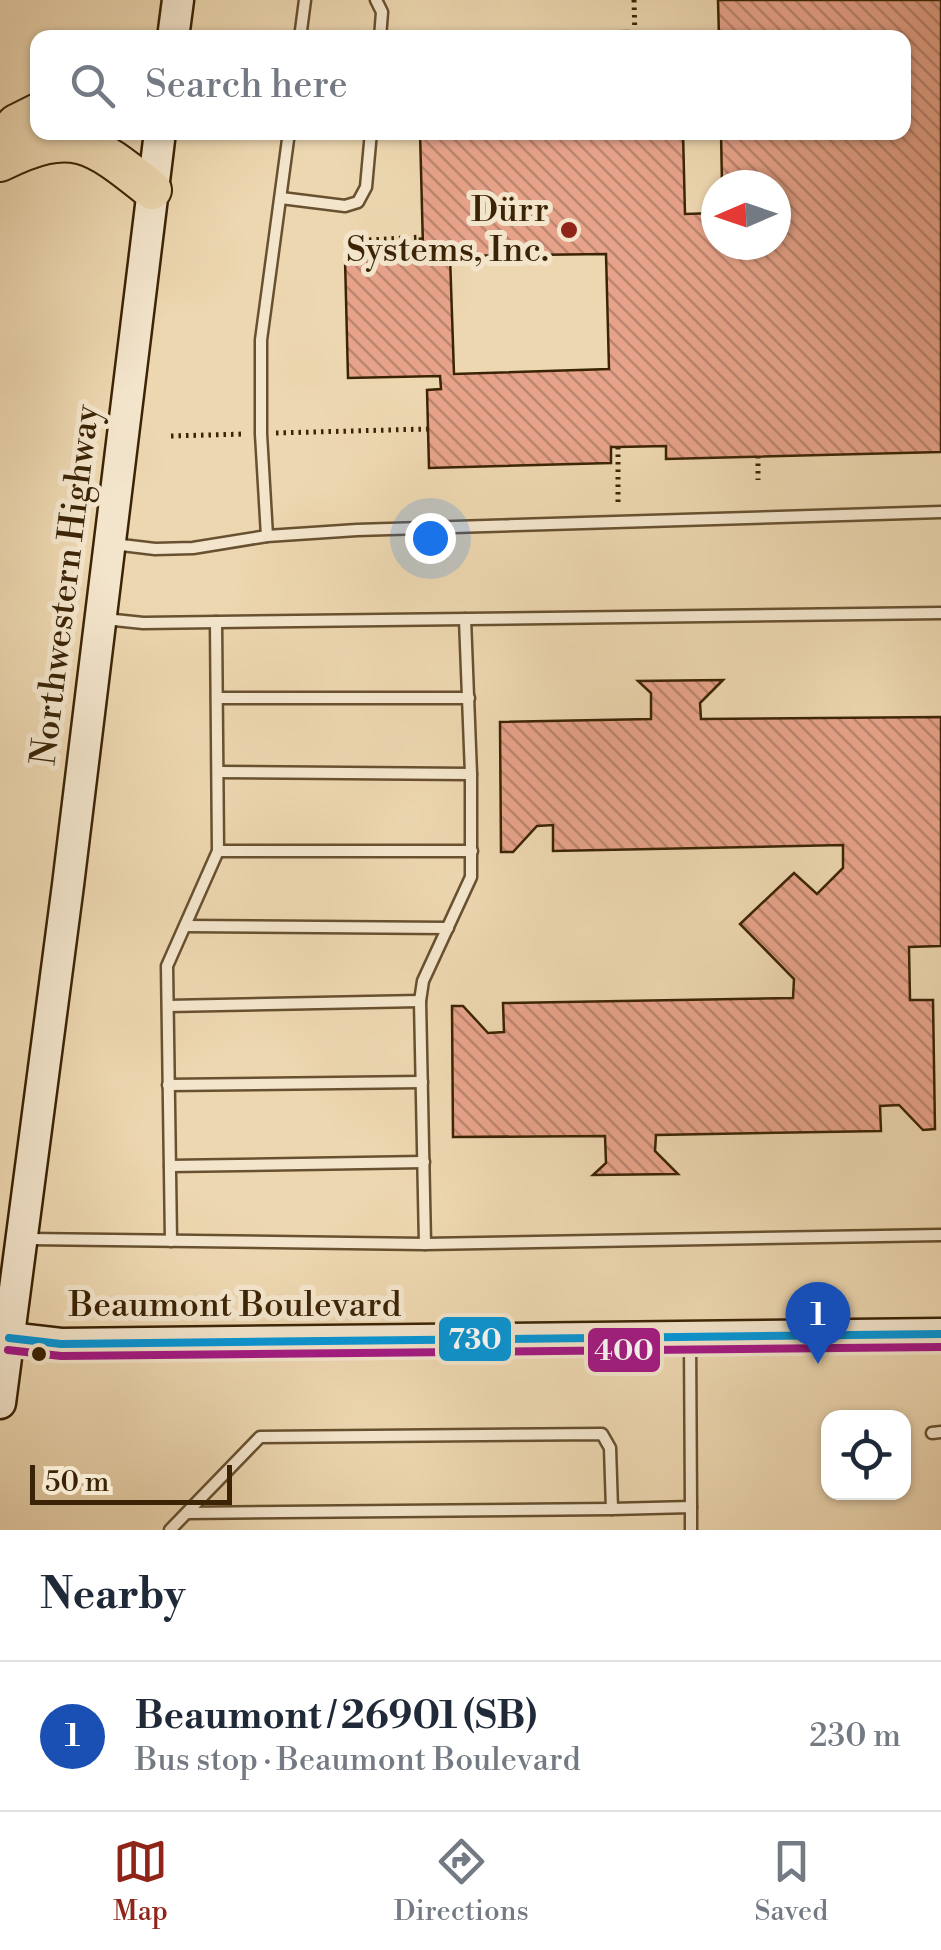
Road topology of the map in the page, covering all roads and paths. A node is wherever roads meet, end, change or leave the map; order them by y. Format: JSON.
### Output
{"nodes":[{"id":1,"x":178,"y":0,"type":"edge"},
{"id":2,"x":305,"y":0,"type":"edge"},
{"id":3,"x":376,"y":0,"type":"edge"},
{"id":4,"x":634,"y":0,"type":"edge"},
{"id":5,"x":174,"y":30,"type":"edge"},
{"id":6,"x":301,"y":30,"type":"edge"},
{"id":7,"x":381,"y":30,"type":"edge"},
{"id":8,"x":635,"y":30,"type":"edge"},
{"id":9,"x":30,"y":117,"type":"edge"},
{"id":10,"x":159,"y":140,"type":"edge"},
{"id":11,"x":288,"y":140,"type":"edge"},
{"id":12,"x":370,"y":140,"type":"edge"},
{"id":13,"x":0,"y":142,"type":"edge"},
{"id":14,"x":0,"y":162,"type":"edge"},
{"id":15,"x":152,"y":190,"type":"junction"},
{"id":16,"x":281,"y":198,"type":"junction"},
{"id":17,"x":370,"y":240,"type":"dead end"},
{"id":18,"x":433,"y":252,"type":"dead end"},
{"id":19,"x":428,"y":429,"type":"dead end"},
{"id":20,"x":261,"y":434,"type":"junction"},
{"id":21,"x":170,"y":436,"type":"dead end"},
{"id":22,"x":618,"y":447,"type":"dead end"},
{"id":23,"x":758,"y":456,"type":"dead end"},
{"id":24,"x":758,"y":480,"type":"dead end"},
{"id":25,"x":618,"y":510,"type":"dead end"},
{"id":26,"x":941,"y":512,"type":"edge"},
{"id":27,"x":267,"y":536,"type":"junction"},
{"id":28,"x":107,"y":544,"type":"junction"},
{"id":29,"x":941,"y":614,"type":"edge"},
{"id":30,"x":465,"y":618,"type":"junction"},
{"id":31,"x":100,"y":619,"type":"junction"},
{"id":32,"x":216,"y":622,"type":"junction"},
{"id":33,"x":217,"y":698,"type":"junction"},
{"id":34,"x":469,"y":698,"type":"junction"},
{"id":35,"x":218,"y":772,"type":"junction"},
{"id":36,"x":471,"y":774,"type":"junction"},
{"id":37,"x":218,"y":851,"type":"junction"},
{"id":38,"x":472,"y":851,"type":"junction"},
{"id":39,"x":185,"y":926,"type":"junction"},
{"id":40,"x":448,"y":928,"type":"junction"},
{"id":41,"x":420,"y":1002,"type":"junction"},
{"id":42,"x":168,"y":1006,"type":"junction"},
{"id":43,"x":422,"y":1082,"type":"junction"},
{"id":44,"x":168,"y":1085,"type":"junction"},
{"id":45,"x":424,"y":1162,"type":"junction"},
{"id":46,"x":170,"y":1166,"type":"junction"},
{"id":47,"x":941,"y":1234,"type":"edge"},
{"id":48,"x":21,"y":1238,"type":"junction"},
{"id":49,"x":171,"y":1241,"type":"junction"},
{"id":50,"x":425,"y":1244,"type":"junction"},
{"id":51,"x":941,"y":1334,"type":"edge"},
{"id":52,"x":690,"y":1337,"type":"junction"},
{"id":53,"x":9,"y":1338,"type":"junction"},
{"id":54,"x":0,"y":1403,"type":"edge"},
{"id":55,"x":691,"y":1507,"type":"junction"},
{"id":56,"x":612,"y":1509,"type":"junction"},
{"id":57,"x":187,"y":1513,"type":"junction"},
{"id":58,"x":170,"y":1530,"type":"edge"},
{"id":59,"x":691,"y":1530,"type":"edge"}],
"edges":[{"from":1,"to":5,"type":"street"},
{"from":2,"to":6,"type":"lane"},
{"from":3,"to":7,"type":"lane"},
{"from":4,"to":8,"type":"path"},
{"from":9,"to":13,"type":"highway"},
{"from":10,"to":15,"type":"street","name":"Northwestern Highway"},
{"from":11,"to":16,"type":"lane"},
{"from":12,"to":16,"type":"lane"},
{"from":14,"to":15,"type":"highway"},
{"from":15,"to":28,"type":"street","name":"Northwestern Highway"},
{"from":16,"to":20,"type":"lane"},
{"from":17,"to":18,"type":"path"},
{"from":19,"to":20,"type":"path"},
{"from":20,"to":21,"type":"path"},
{"from":20,"to":27,"type":"lane"},
{"from":22,"to":25,"type":"path"},
{"from":23,"to":24,"type":"path"},
{"from":26,"to":27,"type":"lane"},
{"from":27,"to":28,"type":"lane"},
{"from":28,"to":31,"type":"street","name":"Northwestern Highway"},
{"from":29,"to":30,"type":"lane"},
{"from":30,"to":32,"type":"lane"},
{"from":30,"to":34,"type":"lane"},
{"from":31,"to":32,"type":"lane"},
{"from":31,"to":48,"type":"street","name":"Northwestern Highway"},
{"from":32,"to":33,"type":"lane"},
{"from":33,"to":34,"type":"lane"},
{"from":33,"to":35,"type":"lane"},
{"from":34,"to":36,"type":"lane"},
{"from":35,"to":36,"type":"lane"},
{"from":35,"to":37,"type":"lane"},
{"from":36,"to":38,"type":"lane"},
{"from":37,"to":38,"type":"lane"},
{"from":37,"to":39,"type":"lane"},
{"from":38,"to":40,"type":"lane"},
{"from":39,"to":40,"type":"lane"},
{"from":39,"to":42,"type":"lane"},
{"from":40,"to":41,"type":"lane"},
{"from":41,"to":42,"type":"lane"},
{"from":41,"to":43,"type":"lane"},
{"from":42,"to":44,"type":"lane"},
{"from":43,"to":44,"type":"lane"},
{"from":43,"to":45,"type":"lane"},
{"from":44,"to":46,"type":"lane"},
{"from":45,"to":46,"type":"lane"},
{"from":45,"to":50,"type":"lane"},
{"from":46,"to":49,"type":"lane"},
{"from":47,"to":50,"type":"lane"},
{"from":48,"to":49,"type":"lane"},
{"from":48,"to":53,"type":"street","name":"Northwestern Highway"},
{"from":49,"to":50,"type":"lane"},
{"from":51,"to":52,"type":"street","name":"Beaumont Boulevard"},
{"from":52,"to":53,"type":"street","name":"Beaumont Boulevard"},
{"from":52,"to":55,"type":"lane"},
{"from":53,"to":54,"type":"street","name":"Northwestern Highway"},
{"from":55,"to":56,"type":"lane"},
{"from":55,"to":59,"type":"lane"},
{"from":56,"to":57,"type":"lane"},
{"from":56,"to":57,"type":"lane"},
{"from":57,"to":58,"type":"lane"}]}
